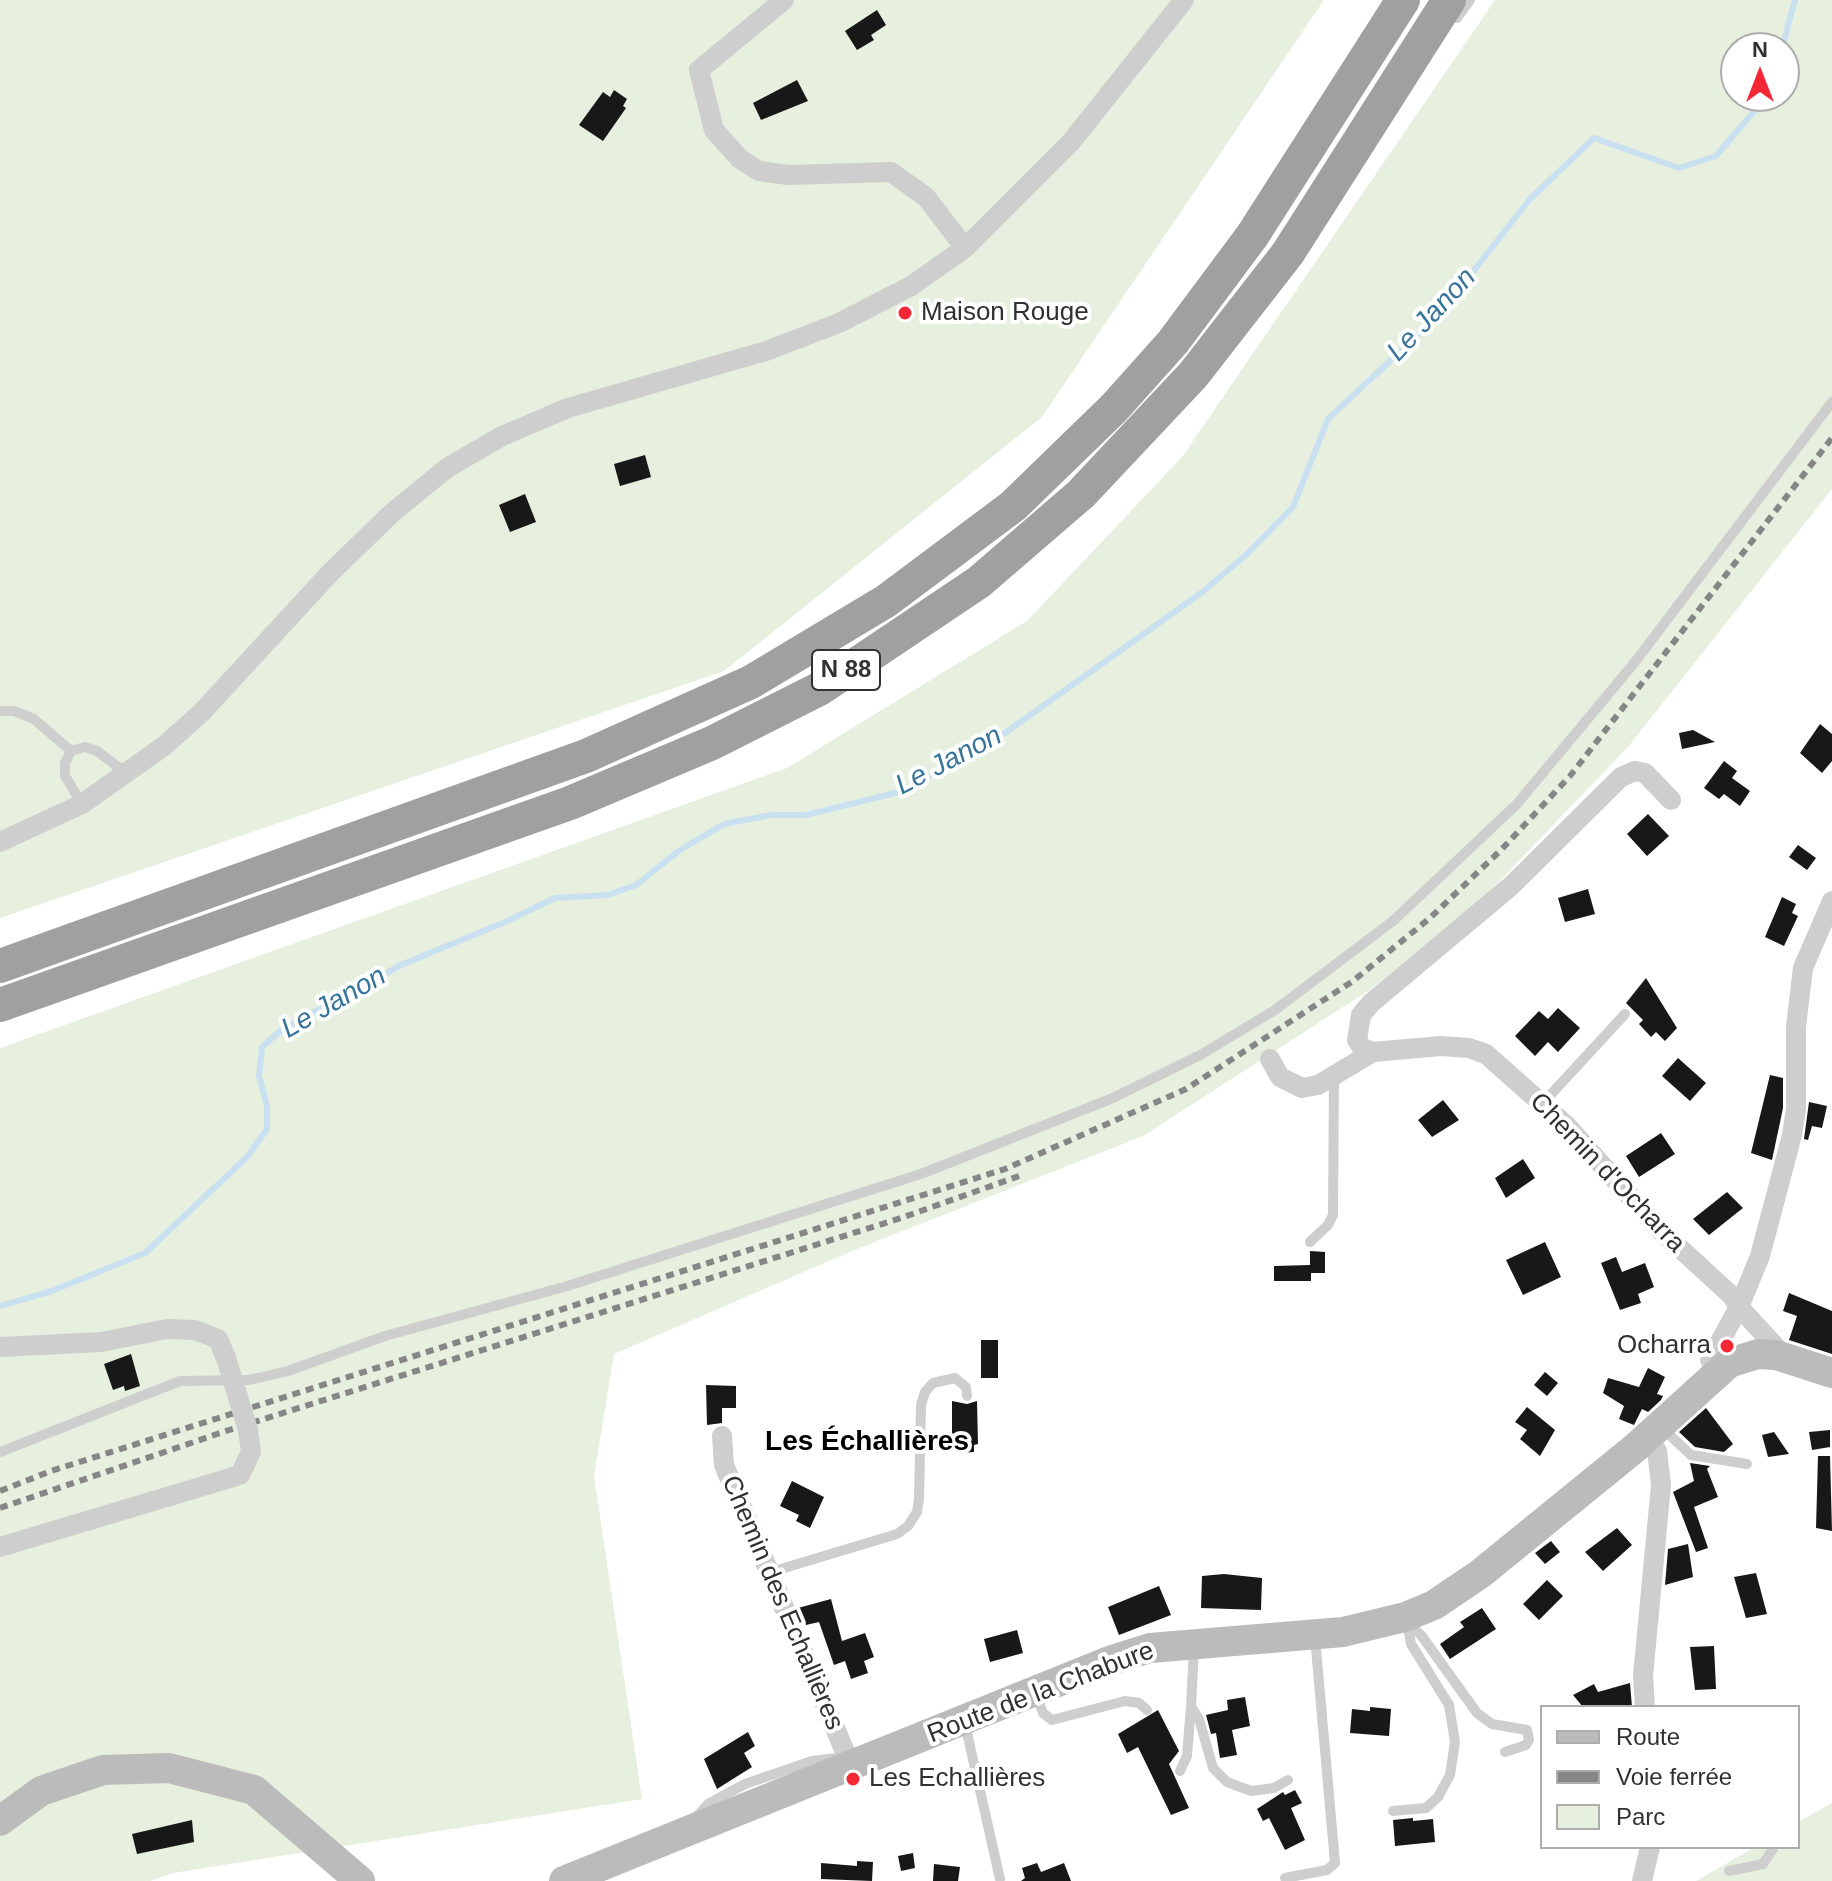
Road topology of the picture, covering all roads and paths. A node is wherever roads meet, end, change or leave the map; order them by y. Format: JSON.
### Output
{"nodes":[{"id":1,"x":784,"y":0,"type":"edge"},
{"id":2,"x":1184,"y":0,"type":"edge"},
{"id":3,"x":1403,"y":0,"type":"edge"},
{"id":4,"x":1470,"y":0,"type":"edge"},
{"id":5,"x":1448,"y":15,"type":"edge"},
{"id":6,"x":1429,"y":56,"type":"dead end"},
{"id":7,"x":1328,"y":194,"type":"junction"},
{"id":8,"x":965,"y":248,"type":"junction"},
{"id":9,"x":1832,"y":402,"type":"edge"},
{"id":10,"x":0,"y":711,"type":"edge"},
{"id":11,"x":71,"y":751,"type":"junction"},
{"id":12,"x":127,"y":775,"type":"junction"},
{"id":13,"x":1671,"y":800,"type":"dead end"},
{"id":14,"x":82,"y":804,"type":"junction"},
{"id":15,"x":0,"y":842,"type":"edge"},
{"id":16,"x":1832,"y":901,"type":"edge"},
{"id":17,"x":0,"y":966,"type":"edge"},
{"id":18,"x":0,"y":1005,"type":"edge"},
{"id":19,"x":1625,"y":1014,"type":"dead end"},
{"id":20,"x":1373,"y":1052,"type":"junction"},
{"id":21,"x":1270,"y":1059,"type":"dead end"},
{"id":22,"x":1334,"y":1077,"type":"junction"},
{"id":23,"x":1542,"y":1104,"type":"junction"},
{"id":24,"x":1310,"y":1242,"type":"dead end"},
{"id":25,"x":1739,"y":1307,"type":"junction"},
{"id":26,"x":0,"y":1347,"type":"edge"},
{"id":27,"x":1776,"y":1355,"type":"junction"},
{"id":28,"x":1716,"y":1371,"type":"junction"},
{"id":29,"x":1832,"y":1373,"type":"edge"},
{"id":30,"x":967,"y":1396,"type":"dead end"},
{"id":31,"x":1654,"y":1431,"type":"junction"},
{"id":32,"x":722,"y":1436,"type":"dead end"},
{"id":33,"x":0,"y":1452,"type":"edge"},
{"id":34,"x":1747,"y":1464,"type":"dead end"},
{"id":35,"x":0,"y":1547,"type":"edge"},
{"id":36,"x":771,"y":1572,"type":"junction"},
{"id":37,"x":1407,"y":1622,"type":"junction"},
{"id":38,"x":1315,"y":1635,"type":"junction"},
{"id":39,"x":1193,"y":1642,"type":"junction"},
{"id":40,"x":1034,"y":1691,"type":"junction"},
{"id":41,"x":1645,"y":1705,"type":"edge"},
{"id":42,"x":1191,"y":1706,"type":"junction"},
{"id":43,"x":1147,"y":1710,"type":"dead end"},
{"id":44,"x":963,"y":1719,"type":"junction"},
{"id":45,"x":1505,"y":1752,"type":"dead end"},
{"id":46,"x":849,"y":1762,"type":"junction"},
{"id":47,"x":1180,"y":1771,"type":"dead end"},
{"id":48,"x":1288,"y":1780,"type":"dead end"},
{"id":49,"x":1393,"y":1811,"type":"dead end"},
{"id":50,"x":0,"y":1821,"type":"edge"},
{"id":51,"x":1650,"y":1849,"type":"edge"},
{"id":52,"x":1773,"y":1849,"type":"edge"},
{"id":53,"x":1729,"y":1871,"type":"dead end"},
{"id":54,"x":1285,"y":1878,"type":"dead end"},
{"id":55,"x":1000,"y":1879,"type":"dead end"},
{"id":56,"x":360,"y":1881,"type":"edge"},
{"id":57,"x":564,"y":1881,"type":"edge"},
{"id":58,"x":1642,"y":1881,"type":"edge"}],
"edges":[{"from":1,"to":8,"type":"street"},
{"from":2,"to":8,"type":"street"},
{"from":3,"to":17,"type":"highway","number":"N 88"},
{"from":4,"to":5,"type":"lane"},
{"from":5,"to":7,"type":"highway","number":"N 88"},
{"from":6,"to":7,"type":"lane"},
{"from":7,"to":18,"type":"highway","number":"N 88"},
{"from":8,"to":12,"type":"street"},
{"from":9,"to":33,"type":"lane"},
{"from":10,"to":11,"type":"lane"},
{"from":11,"to":12,"type":"lane"},
{"from":11,"to":14,"type":"lane"},
{"from":12,"to":14,"type":"street"},
{"from":13,"to":20,"type":"street"},
{"from":14,"to":15,"type":"street"},
{"from":16,"to":25,"type":"street"},
{"from":19,"to":23,"type":"lane"},
{"from":20,"to":22,"type":"street","name":"Chemin d'Ocharra"},
{"from":20,"to":23,"type":"street","name":"Chemin d'Ocharra"},
{"from":21,"to":22,"type":"street","name":"Chemin d'Ocharra"},
{"from":22,"to":24,"type":"lane"},
{"from":23,"to":25,"type":"street","name":"Chemin d'Ocharra"},
{"from":25,"to":27,"type":"street","name":"Chemin d'Ocharra"},
{"from":25,"to":28,"type":"street"},
{"from":26,"to":35,"type":"street","bridge":true},
{"from":27,"to":28,"type":"main road","name":"Route de la Chabure"},
{"from":27,"to":29,"type":"main road","name":"Route de la Chabure"},
{"from":28,"to":31,"type":"main road","name":"Route de la Chabure"},
{"from":30,"to":36,"type":"lane"},
{"from":31,"to":34,"type":"lane"},
{"from":31,"to":37,"type":"main road","name":"Route de la Chabure"},
{"from":31,"to":41,"type":"street"},
{"from":32,"to":36,"type":"street","name":"Chemin des Echallières"},
{"from":36,"to":46,"type":"street","name":"Chemin des Echallières"},
{"from":37,"to":38,"type":"main road","name":"Route de la Chabure"},
{"from":37,"to":45,"type":"lane"},
{"from":37,"to":49,"type":"lane"},
{"from":38,"to":39,"type":"main road","name":"Route de la Chabure"},
{"from":38,"to":54,"type":"lane"},
{"from":39,"to":40,"type":"main road","name":"Route de la Chabure"},
{"from":39,"to":42,"type":"lane"},
{"from":40,"to":43,"type":"lane"},
{"from":40,"to":44,"type":"main road","name":"Route de la Chabure"},
{"from":42,"to":47,"type":"lane"},
{"from":42,"to":48,"type":"lane"},
{"from":44,"to":46,"type":"main road","name":"Route de la Chabure"},
{"from":44,"to":55,"type":"lane"},
{"from":46,"to":57,"type":"main road","name":"Route de la Chabure"},
{"from":50,"to":56,"type":"main road"},
{"from":51,"to":58,"type":"street"},
{"from":52,"to":53,"type":"lane"}]}
